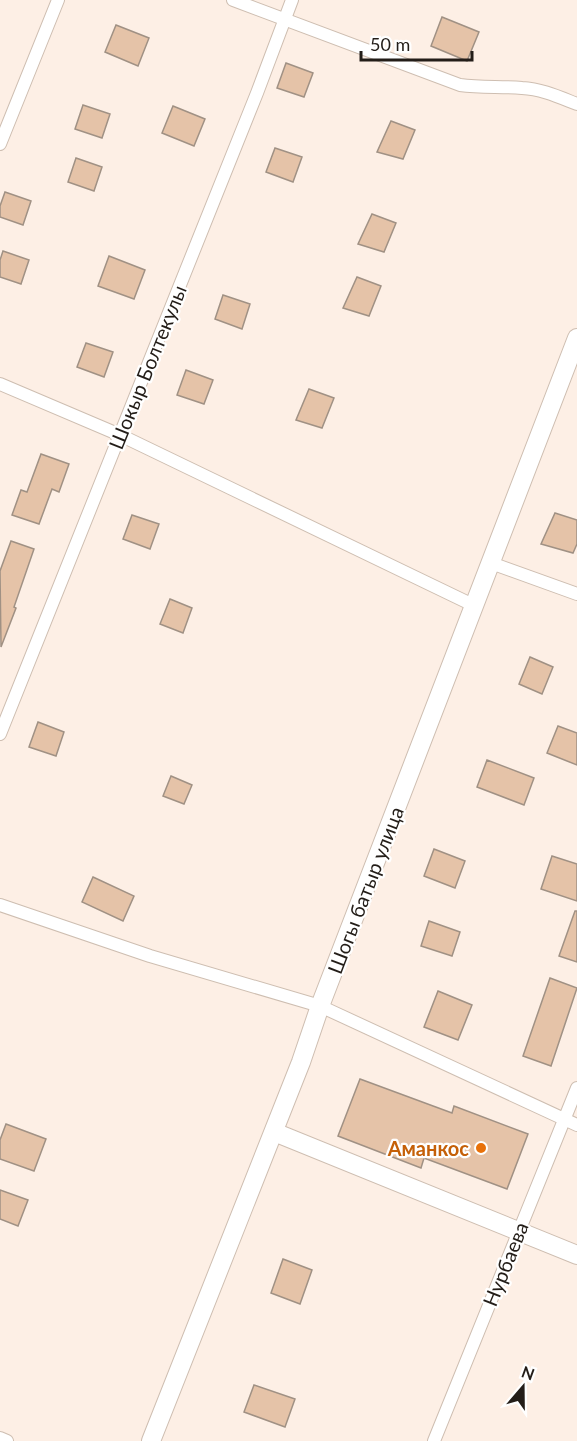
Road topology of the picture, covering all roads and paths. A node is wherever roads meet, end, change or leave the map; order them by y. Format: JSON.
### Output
{"nodes":[{"id":1,"x":58,"y":0,"type":"edge"},
{"id":2,"x":233,"y":0,"type":"edge"},
{"id":3,"x":292,"y":0,"type":"edge"},
{"id":4,"x":284,"y":20,"type":"junction"},
{"id":5,"x":577,"y":104,"type":"edge"},
{"id":6,"x":0,"y":144,"type":"edge"},
{"id":7,"x":577,"y":338,"type":"edge"},
{"id":8,"x":0,"y":384,"type":"edge"},
{"id":9,"x":120,"y":435,"type":"junction"},
{"id":10,"x":491,"y":563,"type":"junction"},
{"id":11,"x":577,"y":594,"type":"edge"},
{"id":12,"x":475,"y":606,"type":"junction"},
{"id":13,"x":0,"y":734,"type":"edge"},
{"id":14,"x":0,"y":905,"type":"edge"},
{"id":15,"x":321,"y":1005,"type":"junction"},
{"id":16,"x":577,"y":1088,"type":"edge"},
{"id":17,"x":564,"y":1120,"type":"junction"},
{"id":18,"x":577,"y":1125,"type":"edge"},
{"id":19,"x":274,"y":1132,"type":"junction"},
{"id":20,"x":518,"y":1233,"type":"junction"},
{"id":21,"x":577,"y":1255,"type":"edge"},
{"id":22,"x":0,"y":1438,"type":"edge"},
{"id":23,"x":7,"y":1441,"type":"edge"},
{"id":24,"x":151,"y":1441,"type":"edge"},
{"id":25,"x":434,"y":1441,"type":"edge"}],
"edges":[{"from":1,"to":6,"type":"street"},
{"from":2,"to":4,"type":"street"},
{"from":3,"to":4,"type":"street","name":"Шокыр Болтекулы"},
{"from":4,"to":5,"type":"street"},
{"from":4,"to":9,"type":"street","name":"Шокыр Болтекулы"},
{"from":7,"to":10,"type":"street","name":"Шогы батыр улица"},
{"from":8,"to":9,"type":"street"},
{"from":9,"to":12,"type":"street"},
{"from":9,"to":13,"type":"street","name":"Шокыр Болтекулы"},
{"from":10,"to":11,"type":"street"},
{"from":10,"to":12,"type":"street","name":"Шогы батыр улица"},
{"from":12,"to":15,"type":"street","name":"Шогы батыр улица"},
{"from":14,"to":15,"type":"street"},
{"from":15,"to":17,"type":"street"},
{"from":15,"to":19,"type":"street","name":"Шогы батыр улица"},
{"from":16,"to":17,"type":"street","name":"Нурбаева"},
{"from":17,"to":18,"type":"street"},
{"from":17,"to":20,"type":"street","name":"Нурбаева"},
{"from":19,"to":20,"type":"street"},
{"from":19,"to":24,"type":"street","name":"Шогы батыр улица"},
{"from":20,"to":21,"type":"street"},
{"from":20,"to":25,"type":"street","name":"Нурбаева"},
{"from":22,"to":23,"type":"street"}]}
